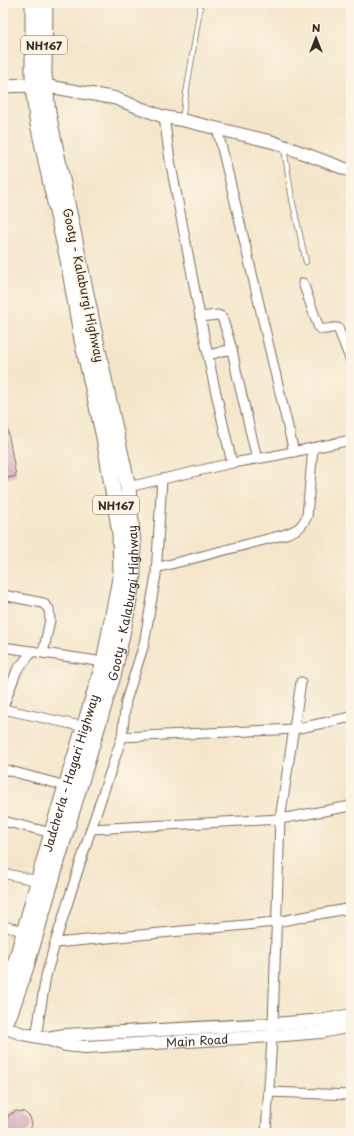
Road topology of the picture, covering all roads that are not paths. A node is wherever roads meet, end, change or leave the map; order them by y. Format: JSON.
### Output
{"nodes":[{"id":1,"x":33,"y":3,"type":"edge"},
{"id":2,"x":45,"y":3,"type":"edge"},
{"id":3,"x":200,"y":8,"type":"dead end"},
{"id":4,"x":39,"y":85,"type":"junction"},
{"id":5,"x":3,"y":86,"type":"edge"},
{"id":6,"x":164,"y":117,"type":"junction"},
{"id":7,"x":182,"y":120,"type":"junction"},
{"id":8,"x":217,"y":128,"type":"junction"},
{"id":9,"x":284,"y":146,"type":"junction"},
{"id":10,"x":351,"y":171,"type":"edge"},
{"id":11,"x":306,"y":262,"type":"dead end"},
{"id":12,"x":303,"y":283,"type":"dead end"},
{"id":13,"x":200,"y":317,"type":"junction"},
{"id":14,"x":232,"y":349,"type":"junction"},
{"id":15,"x":208,"y":355,"type":"junction"},
{"id":16,"x":351,"y":361,"type":"edge"},
{"id":17,"x":351,"y":440,"type":"edge"},
{"id":18,"x":313,"y":448,"type":"junction"},
{"id":19,"x":294,"y":452,"type":"junction"},
{"id":20,"x":258,"y":459,"type":"junction"},
{"id":21,"x":232,"y":463,"type":"junction"},
{"id":22,"x":162,"y":479,"type":"junction"},
{"id":23,"x":128,"y":487,"type":"junction"},
{"id":24,"x":156,"y":568,"type":"junction"},
{"id":25,"x":3,"y":595,"type":"edge"},
{"id":26,"x":3,"y":646,"type":"edge"},
{"id":27,"x":32,"y":651,"type":"junction"},
{"id":28,"x":42,"y":653,"type":"junction"},
{"id":29,"x":104,"y":662,"type":"junction"},
{"id":30,"x":301,"y":682,"type":"dead end"},
{"id":31,"x":3,"y":708,"type":"edge"},
{"id":32,"x":351,"y":717,"type":"edge"},
{"id":33,"x":85,"y":727,"type":"junction"},
{"id":34,"x":295,"y":729,"type":"junction"},
{"id":35,"x":122,"y":737,"type":"junction"},
{"id":36,"x":3,"y":769,"type":"edge"},
{"id":37,"x":66,"y":786,"type":"junction"},
{"id":38,"x":351,"y":806,"type":"edge"},
{"id":39,"x":280,"y":820,"type":"junction"},
{"id":40,"x":3,"y":821,"type":"edge"},
{"id":41,"x":91,"y":829,"type":"junction"},
{"id":42,"x":52,"y":833,"type":"junction"},
{"id":43,"x":3,"y":873,"type":"edge"},
{"id":44,"x":38,"y":881,"type":"junction"},
{"id":45,"x":351,"y":908,"type":"edge"},
{"id":46,"x":276,"y":922,"type":"junction"},
{"id":47,"x":3,"y":926,"type":"edge"},
{"id":48,"x":24,"y":931,"type":"junction"},
{"id":49,"x":55,"y":943,"type":"junction"},
{"id":50,"x":6,"y":981,"type":"edge"},
{"id":51,"x":3,"y":997,"type":"edge"},
{"id":52,"x":351,"y":1015,"type":"edge"},
{"id":53,"x":351,"y":1026,"type":"edge"},
{"id":54,"x":3,"y":1027,"type":"edge"},
{"id":55,"x":273,"y":1030,"type":"junction"},
{"id":56,"x":40,"y":1038,"type":"junction"},
{"id":57,"x":268,"y":1092,"type":"junction"},
{"id":58,"x":351,"y":1095,"type":"edge"},
{"id":59,"x":266,"y":1133,"type":"edge"}],
"edges":[{"from":1,"to":4,"type":"highway","name":"Jadcherla - Hagari Highway","number":"NH167"},
{"from":2,"to":4,"type":"highway","name":"Gooty - Kalaburgi Highway","number":"NH167"},
{"from":3,"to":7,"type":"lane"},
{"from":4,"to":5,"type":"main road"},
{"from":4,"to":6,"type":"street"},
{"from":4,"to":23,"type":"highway","name":"Gooty - Kalaburgi Highway","number":"NH167"},
{"from":4,"to":29,"type":"highway","name":"Jadcherla - Hagari Highway","number":"NH167"},
{"from":6,"to":7,"type":"street"},
{"from":6,"to":13,"type":"street"},
{"from":7,"to":8,"type":"street"},
{"from":8,"to":9,"type":"street"},
{"from":8,"to":19,"type":"street"},
{"from":9,"to":10,"type":"street"},
{"from":9,"to":11,"type":"lane"},
{"from":12,"to":16,"type":"street"},
{"from":13,"to":14,"type":"street"},
{"from":13,"to":15,"type":"street"},
{"from":14,"to":15,"type":"street"},
{"from":14,"to":20,"type":"street"},
{"from":15,"to":21,"type":"street"},
{"from":17,"to":18,"type":"street"},
{"from":18,"to":19,"type":"street"},
{"from":18,"to":24,"type":"street"},
{"from":19,"to":20,"type":"street"},
{"from":20,"to":21,"type":"street"},
{"from":21,"to":22,"type":"street"},
{"from":22,"to":23,"type":"street"},
{"from":22,"to":24,"type":"street"},
{"from":23,"to":54,"type":"highway","name":"Gooty - Kalaburgi Highway","number":"NH167"},
{"from":24,"to":35,"type":"street"},
{"from":25,"to":28,"type":"street"},
{"from":26,"to":27,"type":"street"},
{"from":27,"to":28,"type":"street"},
{"from":27,"to":31,"type":"street"},
{"from":28,"to":29,"type":"street"},
{"from":29,"to":33,"type":"highway","name":"Jadcherla - Hagari Highway","number":"NH167"},
{"from":30,"to":34,"type":"street"},
{"from":31,"to":33,"type":"street"},
{"from":32,"to":34,"type":"street"},
{"from":33,"to":37,"type":"highway","name":"Jadcherla - Hagari Highway","number":"NH167"},
{"from":34,"to":35,"type":"street"},
{"from":34,"to":39,"type":"street"},
{"from":35,"to":41,"type":"street"},
{"from":36,"to":37,"type":"street"},
{"from":37,"to":42,"type":"highway","name":"Jadcherla - Hagari Highway","number":"NH167"},
{"from":38,"to":39,"type":"street"},
{"from":39,"to":41,"type":"street"},
{"from":39,"to":46,"type":"street"},
{"from":40,"to":42,"type":"street"},
{"from":41,"to":49,"type":"street"},
{"from":42,"to":44,"type":"highway","name":"Jadcherla - Hagari Highway","number":"NH167"},
{"from":43,"to":44,"type":"street"},
{"from":44,"to":48,"type":"highway","name":"Jadcherla - Hagari Highway","number":"NH167"},
{"from":45,"to":46,"type":"street"},
{"from":46,"to":49,"type":"street"},
{"from":46,"to":55,"type":"street"},
{"from":47,"to":48,"type":"street"},
{"from":48,"to":50,"type":"highway","name":"Jadcherla - Hagari Highway","number":"NH167"},
{"from":49,"to":56,"type":"street"},
{"from":50,"to":51,"type":"highway","name":"Jadcherla - Hagari Highway","number":"NH167"},
{"from":52,"to":55,"type":"street","name":"Main Road"},
{"from":53,"to":55,"type":"street","name":"Main Road"},
{"from":54,"to":56,"type":"street","name":"Main Road"},
{"from":55,"to":56,"type":"street","name":"Main Road"},
{"from":55,"to":57,"type":"street"},
{"from":57,"to":58,"type":"street"},
{"from":57,"to":59,"type":"street"}]}
